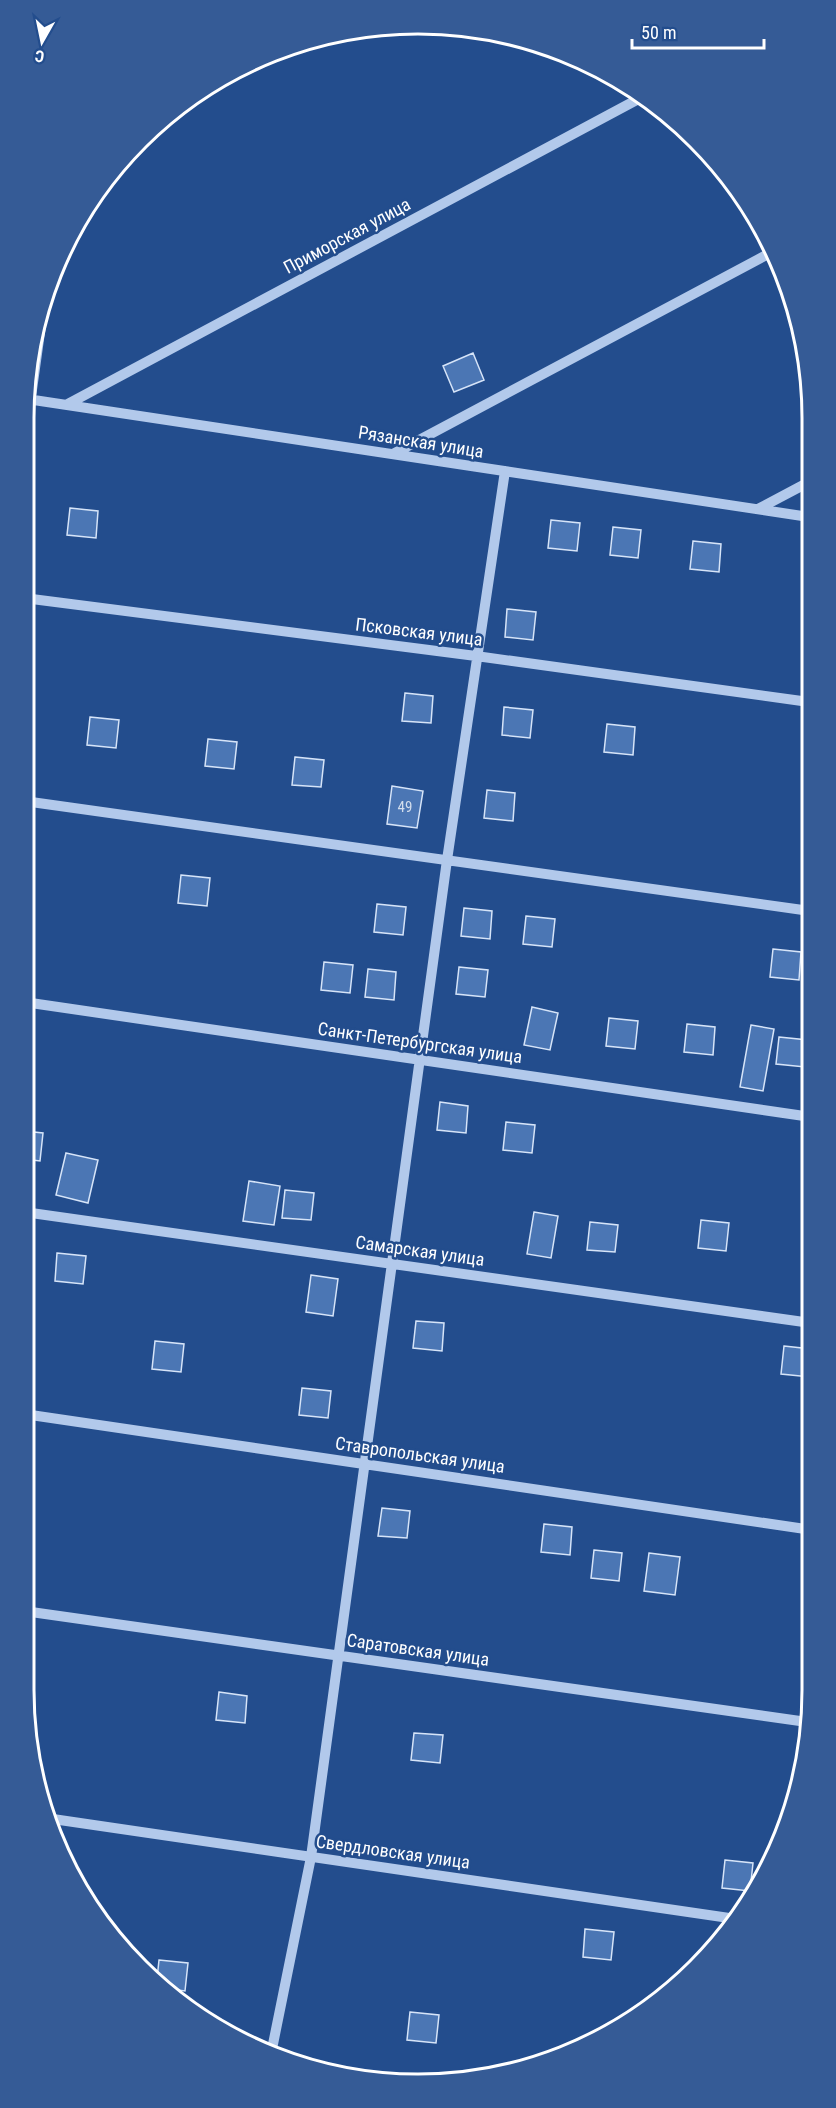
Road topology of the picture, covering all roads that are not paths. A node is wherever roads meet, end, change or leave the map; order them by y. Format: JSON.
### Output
{"nodes":[{"id":1,"x":634,"y":101,"type":"edge"},
{"id":2,"x":765,"y":256,"type":"edge"},
{"id":3,"x":35,"y":401,"type":"edge"},
{"id":4,"x":66,"y":405,"type":"junction"},
{"id":5,"x":392,"y":454,"type":"junction"},
{"id":6,"x":505,"y":471,"type":"junction"},
{"id":7,"x":802,"y":486,"type":"edge"},
{"id":8,"x":758,"y":509,"type":"junction"},
{"id":9,"x":802,"y":516,"type":"edge"},
{"id":10,"x":34,"y":599,"type":"edge"},
{"id":11,"x":476,"y":656,"type":"junction"},
{"id":12,"x":802,"y":701,"type":"edge"},
{"id":13,"x":34,"y":802,"type":"edge"},
{"id":14,"x":447,"y":860,"type":"junction"},
{"id":15,"x":802,"y":910,"type":"edge"},
{"id":16,"x":34,"y":1003,"type":"edge"},
{"id":17,"x":420,"y":1060,"type":"junction"},
{"id":18,"x":802,"y":1116,"type":"edge"},
{"id":19,"x":34,"y":1213,"type":"edge"},
{"id":20,"x":391,"y":1264,"type":"junction"},
{"id":21,"x":802,"y":1322,"type":"edge"},
{"id":22,"x":34,"y":1415,"type":"edge"},
{"id":23,"x":364,"y":1463,"type":"junction"},
{"id":24,"x":802,"y":1529,"type":"edge"},
{"id":25,"x":34,"y":1612,"type":"edge"},
{"id":26,"x":338,"y":1656,"type":"junction"},
{"id":27,"x":800,"y":1721,"type":"edge"},
{"id":28,"x":58,"y":1820,"type":"edge"},
{"id":29,"x":311,"y":1857,"type":"junction"},
{"id":30,"x":726,"y":1918,"type":"edge"},
{"id":31,"x":273,"y":2045,"type":"edge"}],
"edges":[{"from":1,"to":4,"type":"street","name":"Приморская улица"},
{"from":2,"to":5,"type":"street"},
{"from":3,"to":4,"type":"street","name":"Рязанская улица"},
{"from":4,"to":5,"type":"street","name":"Рязанская улица"},
{"from":5,"to":6,"type":"street","name":"Рязанская улица"},
{"from":6,"to":8,"type":"street","name":"Рязанская улица"},
{"from":6,"to":11,"type":"street"},
{"from":7,"to":8,"type":"street"},
{"from":8,"to":9,"type":"street","name":"Рязанская улица"},
{"from":10,"to":11,"type":"street","name":"Псковская улица"},
{"from":11,"to":12,"type":"street","name":"Псковская улица"},
{"from":11,"to":14,"type":"street"},
{"from":13,"to":14,"type":"street"},
{"from":14,"to":15,"type":"street"},
{"from":14,"to":17,"type":"street"},
{"from":16,"to":17,"type":"street","name":"Санкт-Петербургская улица"},
{"from":17,"to":18,"type":"street","name":"Санкт-Петербургская улица"},
{"from":17,"to":20,"type":"street"},
{"from":19,"to":20,"type":"street","name":"Самарская улица"},
{"from":20,"to":21,"type":"street","name":"Самарская улица"},
{"from":20,"to":23,"type":"street"},
{"from":22,"to":23,"type":"street","name":"Ставропольская улица"},
{"from":23,"to":24,"type":"street","name":"Ставропольская улица"},
{"from":23,"to":26,"type":"street"},
{"from":25,"to":26,"type":"street","name":"Саратовская улица"},
{"from":26,"to":27,"type":"street","name":"Саратовская улица"},
{"from":26,"to":29,"type":"street"},
{"from":28,"to":29,"type":"street","name":"Свердловская улица"},
{"from":29,"to":30,"type":"street","name":"Свердловская улица"},
{"from":29,"to":31,"type":"street"}]}
